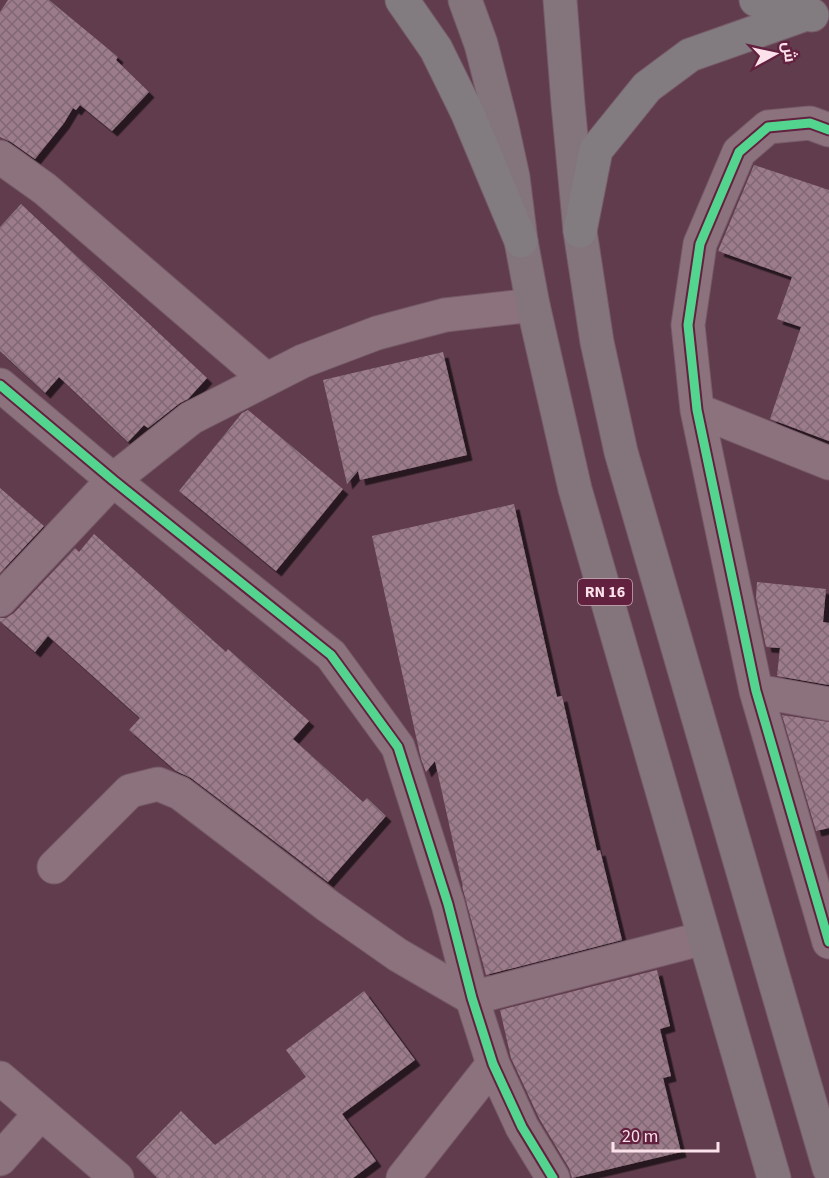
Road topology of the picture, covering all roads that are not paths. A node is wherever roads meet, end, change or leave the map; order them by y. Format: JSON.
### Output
{"nodes":[{"id":1,"x":402,"y":0,"type":"edge"},
{"id":2,"x":465,"y":0,"type":"edge"},
{"id":3,"x":560,"y":0,"type":"edge"},
{"id":4,"x":756,"y":0,"type":"edge"},
{"id":5,"x":819,"y":17,"type":"edge"},
{"id":6,"x":829,"y":130,"type":"edge"},
{"id":7,"x":0,"y":157,"type":"edge"},
{"id":8,"x":580,"y":231,"type":"junction"},
{"id":9,"x":521,"y":241,"type":"junction"},
{"id":10,"x":533,"y":305,"type":"junction"},
{"id":11,"x":266,"y":379,"type":"junction"},
{"id":12,"x":0,"y":386,"type":"edge"},
{"id":13,"x":698,"y":410,"type":"junction"},
{"id":14,"x":829,"y":463,"type":"edge"},
{"id":15,"x":113,"y":480,"type":"junction"},
{"id":16,"x":0,"y":600,"type":"edge"},
{"id":17,"x":756,"y":692,"type":"junction"},
{"id":18,"x":829,"y":704,"type":"edge"},
{"id":19,"x":54,"y":867,"type":"dead end"},
{"id":20,"x":704,"y":938,"type":"junction"},
{"id":21,"x":829,"y":942,"type":"edge"},
{"id":22,"x":472,"y":998,"type":"junction"},
{"id":23,"x":493,"y":1064,"type":"junction"},
{"id":24,"x":0,"y":1078,"type":"edge"},
{"id":25,"x":41,"y":1113,"type":"junction"},
{"id":26,"x":0,"y":1159,"type":"edge"},
{"id":27,"x":829,"y":1167,"type":"edge"},
{"id":28,"x":117,"y":1178,"type":"edge"},
{"id":29,"x":404,"y":1178,"type":"edge"},
{"id":30,"x":553,"y":1178,"type":"edge"},
{"id":31,"x":774,"y":1178,"type":"edge"}],
"edges":[{"from":1,"to":9,"type":"highway"},
{"from":2,"to":9,"type":"main road","number":"RN 16"},
{"from":3,"to":8,"type":"main road","number":"RN 16"},
{"from":4,"to":5,"type":"highway"},
{"from":5,"to":8,"type":"highway"},
{"from":6,"to":13,"type":"street"},
{"from":7,"to":11,"type":"street"},
{"from":8,"to":27,"type":"main road","number":"RN 16"},
{"from":9,"to":10,"type":"main road","number":"RN 16"},
{"from":10,"to":11,"type":"street"},
{"from":10,"to":20,"type":"main road","number":"RN 16"},
{"from":11,"to":15,"type":"street"},
{"from":12,"to":15,"type":"street"},
{"from":13,"to":14,"type":"street"},
{"from":13,"to":17,"type":"street"},
{"from":15,"to":16,"type":"street"},
{"from":15,"to":22,"type":"street"},
{"from":17,"to":18,"type":"street"},
{"from":17,"to":21,"type":"street"},
{"from":19,"to":22,"type":"street"},
{"from":20,"to":22,"type":"street"},
{"from":20,"to":31,"type":"main road","number":"RN 16"},
{"from":22,"to":23,"type":"street"},
{"from":23,"to":29,"type":"street"},
{"from":23,"to":30,"type":"street"},
{"from":24,"to":25,"type":"street"},
{"from":25,"to":26,"type":"street"},
{"from":25,"to":28,"type":"street"}]}
